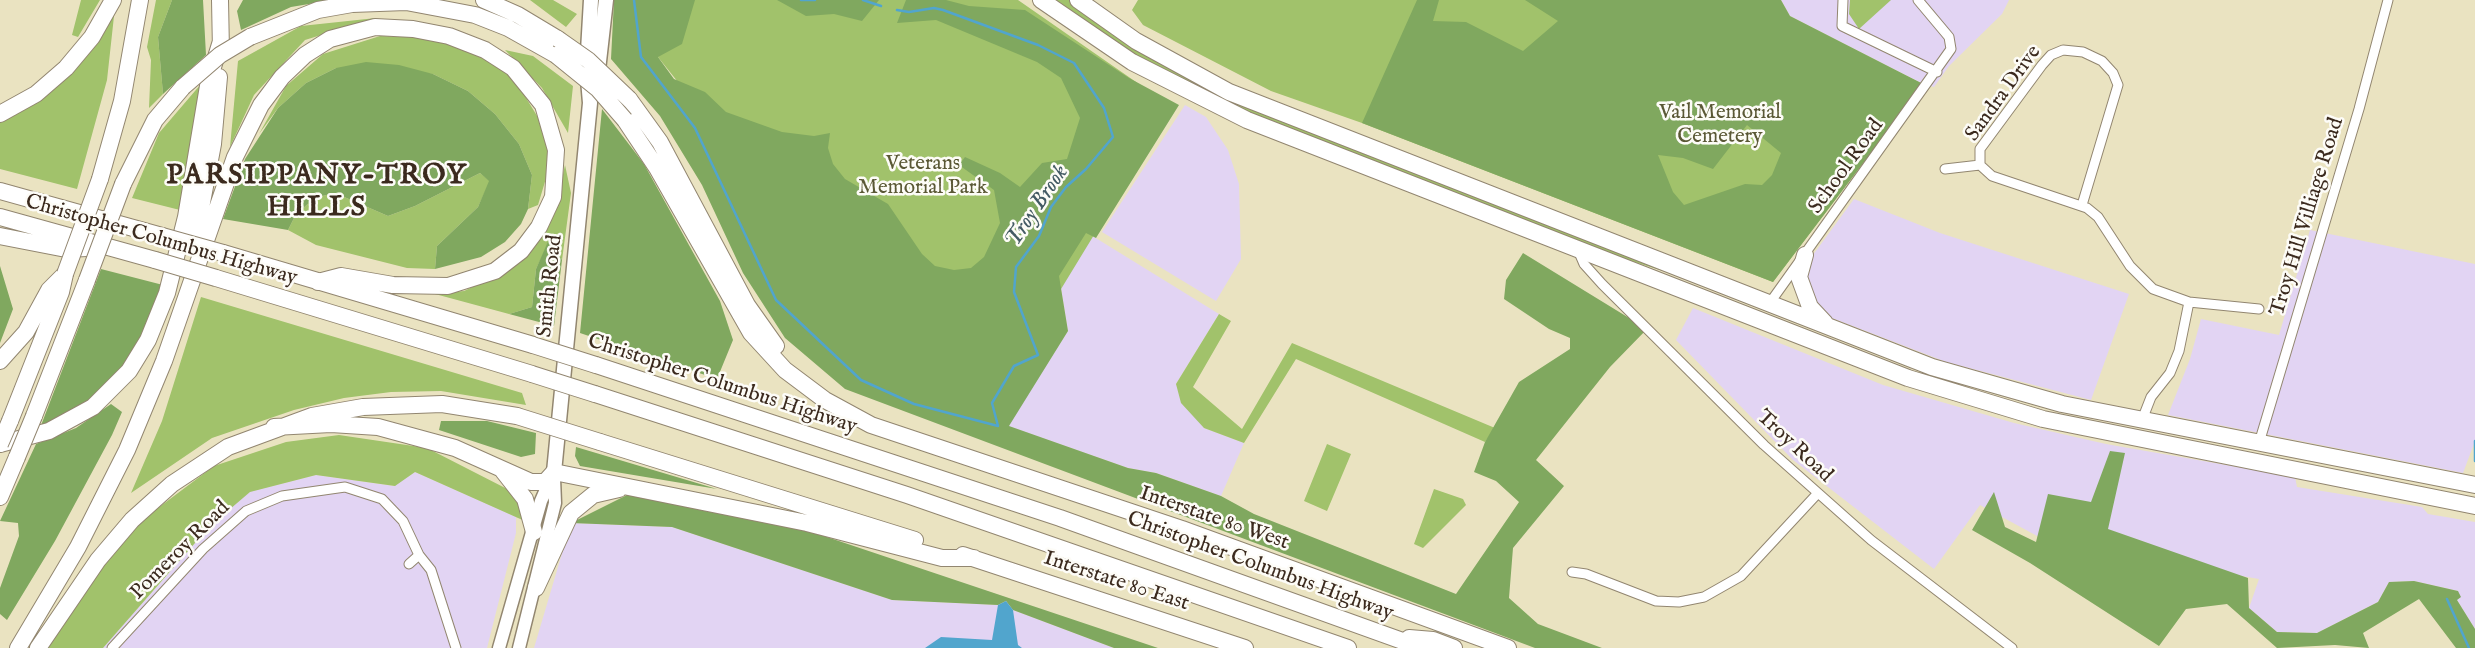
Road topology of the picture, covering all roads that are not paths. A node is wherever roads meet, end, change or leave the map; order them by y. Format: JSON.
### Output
{"nodes":[{"id":1,"x":113,"y":0,"type":"edge"},
{"id":2,"x":140,"y":0,"type":"edge"},
{"id":3,"x":220,"y":0,"type":"edge"},
{"id":4,"x":484,"y":0,"type":"edge"},
{"id":5,"x":511,"y":0,"type":"edge"},
{"id":6,"x":591,"y":0,"type":"edge"},
{"id":7,"x":606,"y":0,"type":"edge"},
{"id":8,"x":1041,"y":0,"type":"edge"},
{"id":9,"x":1078,"y":0,"type":"edge"},
{"id":10,"x":1086,"y":0,"type":"edge"},
{"id":11,"x":1843,"y":0,"type":"edge"},
{"id":12,"x":1918,"y":0,"type":"edge"},
{"id":13,"x":2388,"y":0,"type":"edge"},
{"id":14,"x":1112,"y":24,"type":"junction"},
{"id":15,"x":221,"y":41,"type":"junction"},
{"id":16,"x":557,"y":47,"type":"junction"},
{"id":17,"x":1937,"y":72,"type":"junction"},
{"id":18,"x":590,"y":103,"type":"junction"},
{"id":19,"x":0,"y":114,"type":"edge"},
{"id":20,"x":1980,"y":165,"type":"junction"},
{"id":21,"x":1945,"y":169,"type":"dead end"},
{"id":22,"x":0,"y":191,"type":"edge"},
{"id":23,"x":2082,"y":205,"type":"junction"},
{"id":24,"x":0,"y":217,"type":"edge"},
{"id":25,"x":0,"y":236,"type":"edge"},
{"id":26,"x":108,"y":247,"type":"junction"},
{"id":27,"x":1578,"y":248,"type":"junction"},
{"id":28,"x":1805,"y":255,"type":"junction"},
{"id":29,"x":65,"y":274,"type":"junction"},
{"id":30,"x":1654,"y":277,"type":"junction"},
{"id":31,"x":318,"y":282,"type":"junction"},
{"id":32,"x":184,"y":299,"type":"junction"},
{"id":33,"x":2189,"y":302,"type":"junction"},
{"id":34,"x":1769,"y":304,"type":"junction"},
{"id":35,"x":2259,"y":309,"type":"dead end"},
{"id":36,"x":1829,"y":327,"type":"junction"},
{"id":37,"x":0,"y":361,"type":"edge"},
{"id":38,"x":2142,"y":420,"type":"junction"},
{"id":39,"x":274,"y":428,"type":"junction"},
{"id":40,"x":904,"y":435,"type":"junction"},
{"id":41,"x":2259,"y":443,"type":"junction"},
{"id":42,"x":0,"y":444,"type":"edge"},
{"id":43,"x":501,"y":469,"type":"junction"},
{"id":44,"x":554,"y":472,"type":"junction"},
{"id":45,"x":2475,"y":485,"type":"edge"},
{"id":46,"x":636,"y":488,"type":"junction"},
{"id":47,"x":1818,"y":493,"type":"junction"},
{"id":48,"x":0,"y":497,"type":"edge"},
{"id":49,"x":2455,"y":502,"type":"junction"},
{"id":50,"x":2475,"y":506,"type":"edge"},
{"id":51,"x":2475,"y":512,"type":"edge"},
{"id":52,"x":534,"y":532,"type":"junction"},
{"id":53,"x":419,"y":555,"type":"junction"},
{"id":54,"x":974,"y":558,"type":"junction"},
{"id":55,"x":409,"y":564,"type":"dead end"},
{"id":56,"x":1572,"y":572,"type":"dead end"},
{"id":57,"x":536,"y":588,"type":"junction"},
{"id":58,"x":1392,"y":636,"type":"junction"},
{"id":59,"x":500,"y":642,"type":"edge"},
{"id":60,"x":18,"y":648,"type":"edge"},
{"id":61,"x":38,"y":648,"type":"edge"},
{"id":62,"x":112,"y":648,"type":"edge"},
{"id":63,"x":456,"y":648,"type":"edge"},
{"id":64,"x":492,"y":648,"type":"edge"},
{"id":65,"x":519,"y":648,"type":"edge"},
{"id":66,"x":1245,"y":648,"type":"edge"},
{"id":67,"x":1348,"y":648,"type":"edge"},
{"id":68,"x":1422,"y":648,"type":"edge"},
{"id":69,"x":1454,"y":648,"type":"edge"},
{"id":70,"x":1508,"y":648,"type":"edge"},
{"id":71,"x":2012,"y":648,"type":"edge"}],
"edges":[{"from":1,"to":19,"type":"highway"},
{"from":2,"to":29,"type":"highway","bridge":true},
{"from":3,"to":15,"type":"highway"},
{"from":4,"to":16,"type":"highway"},
{"from":5,"to":16,"type":"highway"},
{"from":6,"to":18,"type":"main road","name":"Smith Road"},
{"from":7,"to":18,"type":"main road","name":"Smith Road"},
{"from":8,"to":27,"type":"highway"},
{"from":9,"to":14,"type":"highway"},
{"from":10,"to":14,"type":"highway"},
{"from":11,"to":17,"type":"street"},
{"from":12,"to":17,"type":"street","name":"School Road"},
{"from":13,"to":41,"type":"street","name":"Troy Hill Villiage Road"},
{"from":14,"to":34,"type":"highway"},
{"from":15,"to":32,"type":"highway"},
{"from":15,"to":42,"type":"highway"},
{"from":16,"to":40,"type":"highway","bridge":true},
{"from":16,"to":40,"type":"highway","bridge":true},
{"from":16,"to":48,"type":"highway","bridge":true},
{"from":17,"to":28,"type":"street","name":"School Road"},
{"from":18,"to":44,"type":"main road","name":"Smith Road"},
{"from":20,"to":21,"type":"street"},
{"from":20,"to":23,"type":"street","name":"Sandra Drive"},
{"from":20,"to":23,"type":"street","name":"Sandra Drive"},
{"from":22,"to":31,"type":"highway","name":"Christopher Columbus Highway","bridge":true},
{"from":23,"to":33,"type":"street","name":"Sandra Drive"},
{"from":24,"to":26,"type":"highway","name":"Christopher Columbus Highway"},
{"from":25,"to":26,"type":"highway"},
{"from":26,"to":67,"type":"highway","name":"Christopher Columbus Highway","bridge":true},
{"from":27,"to":30,"type":"highway"},
{"from":27,"to":47,"type":"street","name":"Troy Road"},
{"from":28,"to":34,"type":"street","name":"School Road"},
{"from":28,"to":36,"type":"highway"},
{"from":29,"to":37,"type":"highway"},
{"from":29,"to":42,"type":"highway","bridge":true},
{"from":30,"to":34,"type":"highway"},
{"from":30,"to":49,"type":"highway"},
{"from":31,"to":32,"type":"highway"},
{"from":31,"to":58,"type":"highway","name":"Christopher Columbus Highway","bridge":true},
{"from":32,"to":60,"type":"highway"},
{"from":33,"to":35,"type":"street","name":"Sandra Drive"},
{"from":33,"to":38,"type":"street"},
{"from":34,"to":36,"type":"highway"},
{"from":36,"to":38,"type":"highway"},
{"from":38,"to":41,"type":"highway"},
{"from":39,"to":43,"type":"highway"},
{"from":39,"to":54,"type":"highway","name":"Interstate 80 East","bridge":true},
{"from":39,"to":61,"type":"highway"},
{"from":40,"to":70,"type":"highway","name":"Interstate 80 West"},
{"from":41,"to":45,"type":"highway"},
{"from":43,"to":44,"type":"highway"},
{"from":43,"to":52,"type":"highway"},
{"from":44,"to":46,"type":"highway"},
{"from":44,"to":52,"type":"main road","name":"Smith Road"},
{"from":44,"to":57,"type":"main road","name":"Smith Road"},
{"from":46,"to":54,"type":"highway"},
{"from":46,"to":57,"type":"highway"},
{"from":47,"to":56,"type":"street"},
{"from":47,"to":71,"type":"street","name":"Troy Road"},
{"from":49,"to":50,"type":"highway"},
{"from":49,"to":51,"type":"highway"},
{"from":52,"to":59,"type":"main road","name":"Smith Road"},
{"from":53,"to":55,"type":"street"},
{"from":53,"to":62,"type":"street","name":"Pomeroy Road"},
{"from":53,"to":63,"type":"street","name":"Pomeroy Road"},
{"from":54,"to":66,"type":"highway","name":"Interstate 80 East"},
{"from":57,"to":65,"type":"main road","name":"Smith Road"},
{"from":58,"to":68,"type":"highway","name":"Christopher Columbus Highway"},
{"from":58,"to":69,"type":"highway"},
{"from":59,"to":64,"type":"street"}]}
